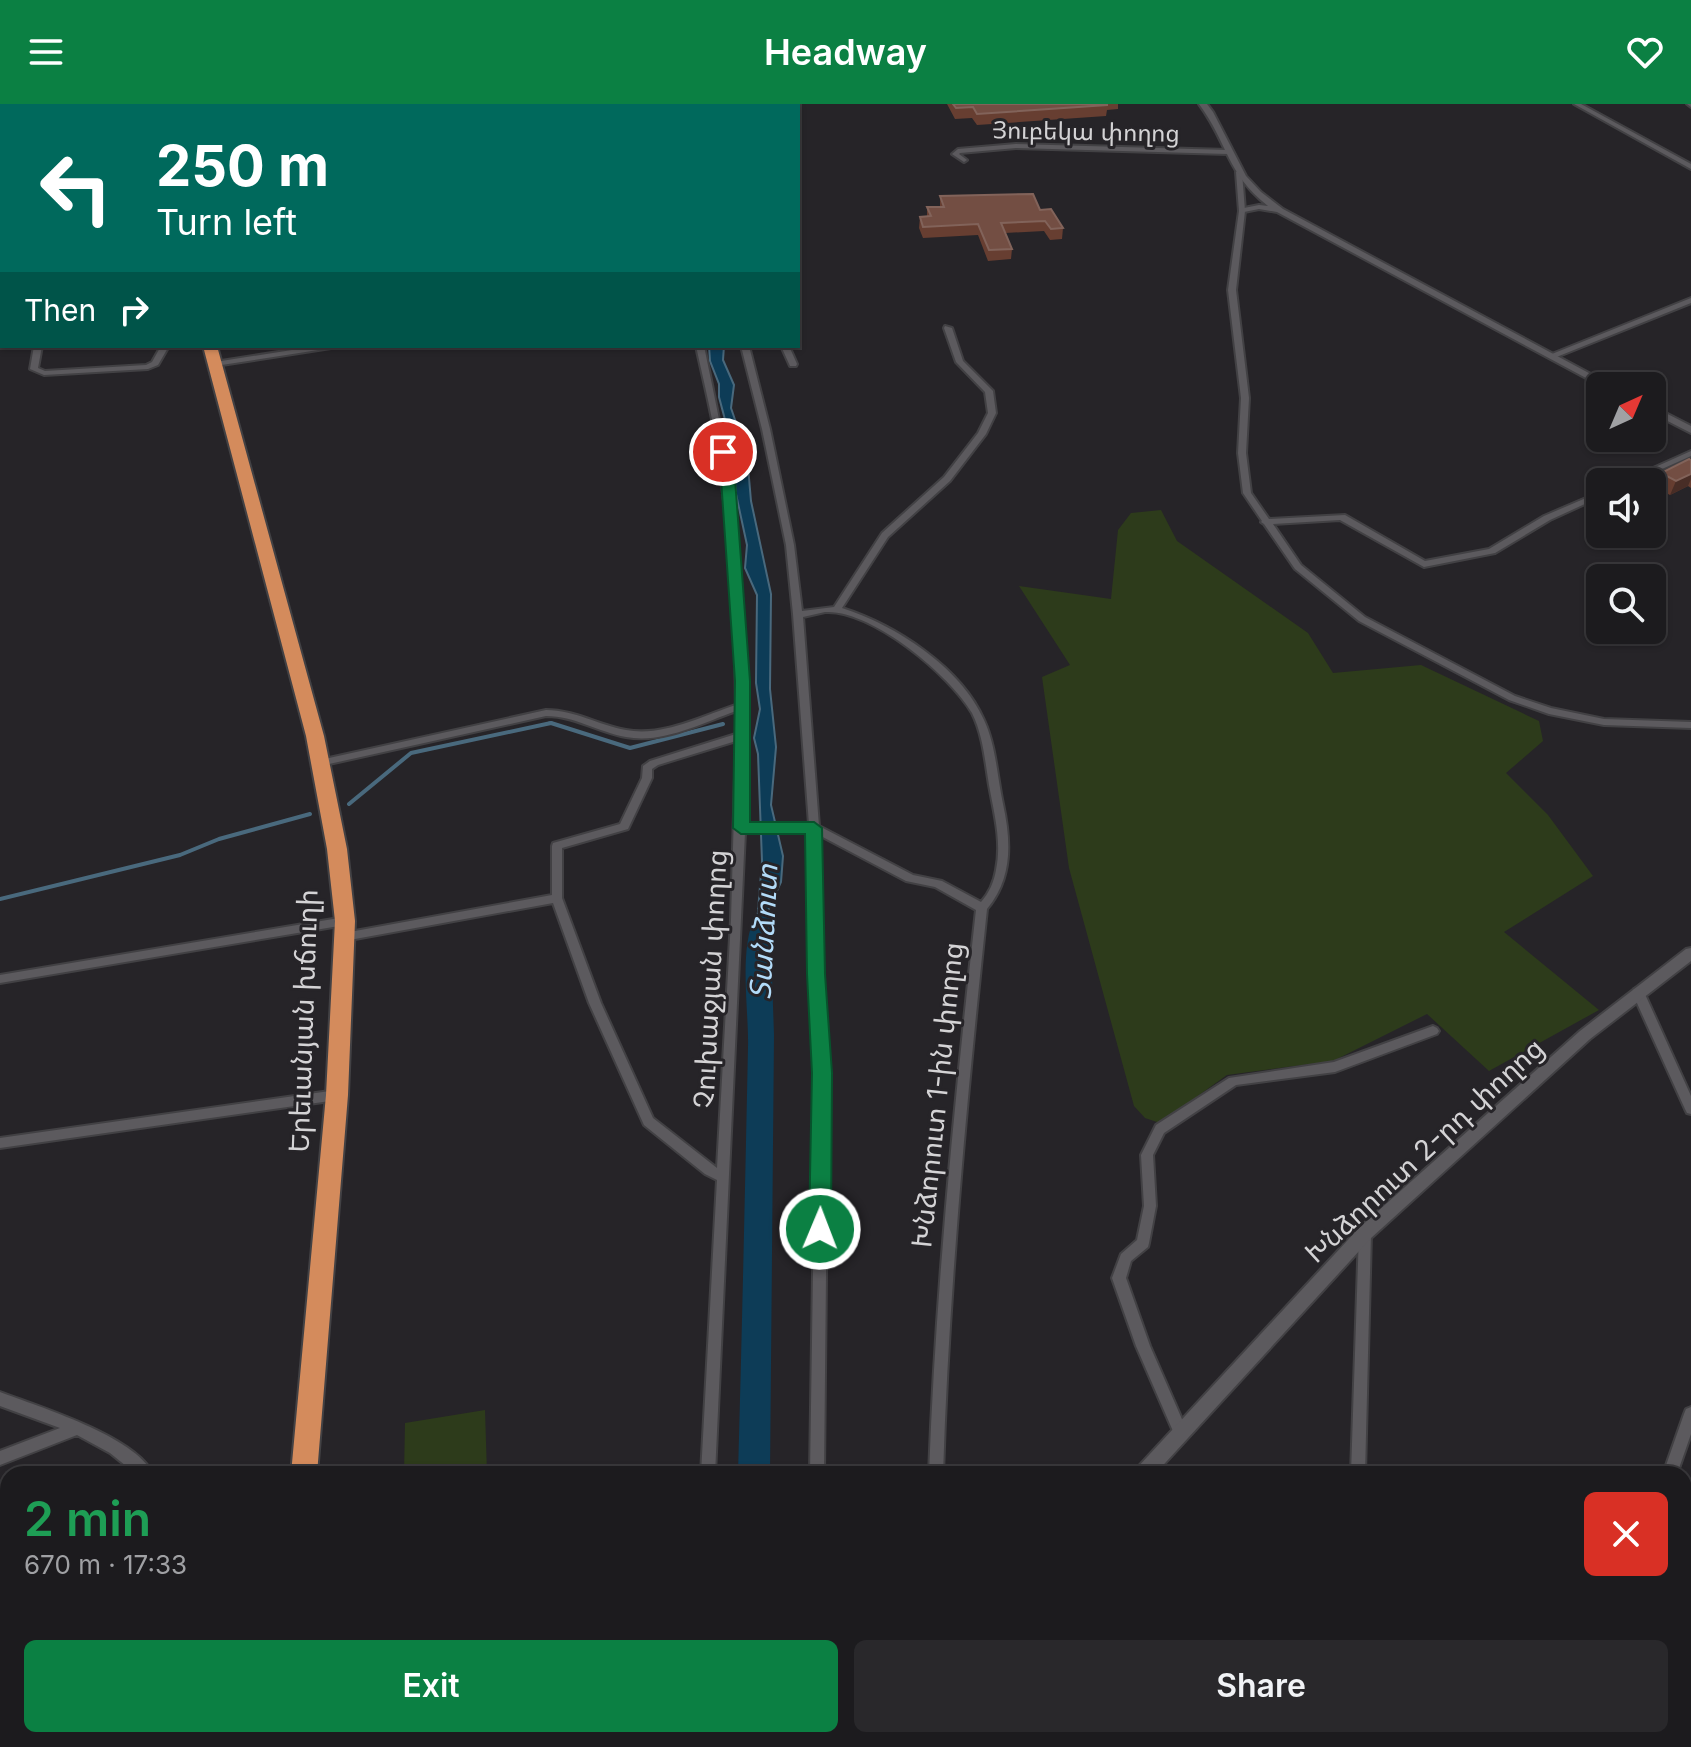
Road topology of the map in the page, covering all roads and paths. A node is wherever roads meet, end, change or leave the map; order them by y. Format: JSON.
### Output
{"nodes":[{"id":1,"x":1203,"y":104,"type":"edge"},
{"id":2,"x":1577,"y":104,"type":"edge"},
{"id":3,"x":1228,"y":152,"type":"junction"},
{"id":4,"x":964,"y":160,"type":"dead end"},
{"id":5,"x":1691,"y":167,"type":"edge"},
{"id":6,"x":1239,"y":172,"type":"junction"},
{"id":7,"x":1242,"y":211,"type":"junction"},
{"id":8,"x":1280,"y":211,"type":"junction"},
{"id":9,"x":1691,"y":300,"type":"edge"},
{"id":10,"x":948,"y":328,"type":"dead end"},
{"id":11,"x":38,"y":348,"type":"edge"},
{"id":12,"x":164,"y":348,"type":"edge"},
{"id":13,"x":211,"y":348,"type":"edge"},
{"id":14,"x":318,"y":348,"type":"edge"},
{"id":15,"x":700,"y":348,"type":"edge"},
{"id":16,"x":746,"y":348,"type":"edge"},
{"id":17,"x":786,"y":348,"type":"edge"},
{"id":18,"x":1551,"y":356,"type":"junction"},
{"id":19,"x":215,"y":364,"type":"junction"},
{"id":20,"x":793,"y":364,"type":"dead end"},
{"id":21,"x":1586,"y":374,"type":"edge"},
{"id":22,"x":1666,"y":417,"type":"edge"},
{"id":23,"x":1691,"y":430,"type":"edge"},
{"id":24,"x":1691,"y":453,"type":"edge"},
{"id":25,"x":1657,"y":468,"type":"edge"},
{"id":26,"x":1586,"y":500,"type":"edge"},
{"id":27,"x":1265,"y":522,"type":"junction"},
{"id":28,"x":837,"y":609,"type":"junction"},
{"id":29,"x":798,"y":615,"type":"junction"},
{"id":30,"x":742,"y":706,"type":"junction"},
{"id":31,"x":1691,"y":725,"type":"edge"},
{"id":32,"x":742,"y":736,"type":"junction"},
{"id":33,"x":320,"y":763,"type":"junction"},
{"id":34,"x":746,"y":828,"type":"junction"},
{"id":35,"x":814,"y":828,"type":"junction"},
{"id":36,"x":557,"y":898,"type":"junction"},
{"id":37,"x":982,"y":908,"type":"junction"},
{"id":38,"x":344,"y":929,"type":"junction"},
{"id":39,"x":1691,"y":953,"type":"edge"},
{"id":40,"x":0,"y":979,"type":"edge"},
{"id":41,"x":1638,"y":992,"type":"junction"},
{"id":42,"x":1433,"y":1031,"type":"dead end"},
{"id":43,"x":337,"y":1095,"type":"junction"},
{"id":44,"x":1691,"y":1109,"type":"edge"},
{"id":45,"x":0,"y":1143,"type":"edge"},
{"id":46,"x":724,"y":1178,"type":"junction"},
{"id":47,"x":1365,"y":1233,"type":"junction"},
{"id":48,"x":0,"y":1399,"type":"edge"},
{"id":49,"x":1691,"y":1414,"type":"edge"},
{"id":50,"x":78,"y":1428,"type":"junction"},
{"id":51,"x":1181,"y":1433,"type":"junction"},
{"id":52,"x":0,"y":1458,"type":"edge"},
{"id":53,"x":138,"y":1466,"type":"edge"},
{"id":54,"x":305,"y":1466,"type":"edge"},
{"id":55,"x":708,"y":1466,"type":"edge"},
{"id":56,"x":817,"y":1466,"type":"edge"},
{"id":57,"x":936,"y":1466,"type":"edge"},
{"id":58,"x":1150,"y":1466,"type":"edge"},
{"id":59,"x":1358,"y":1466,"type":"edge"},
{"id":60,"x":1673,"y":1466,"type":"edge"}],
"edges":[{"from":1,"to":3,"type":"street"},
{"from":2,"to":5,"type":"street"},
{"from":3,"to":4,"type":"street","name":"Յուբեկա փողոց"},
{"from":3,"to":6,"type":"street"},
{"from":6,"to":7,"type":"street"},
{"from":6,"to":8,"type":"street"},
{"from":7,"to":8,"type":"street"},
{"from":7,"to":27,"type":"street"},
{"from":8,"to":18,"type":"street"},
{"from":9,"to":18,"type":"street"},
{"from":10,"to":28,"type":"street"},
{"from":11,"to":12,"type":"street"},
{"from":13,"to":19,"type":"highway","name":"Երեւանյան խճուղի"},
{"from":14,"to":19,"type":"street"},
{"from":15,"to":30,"type":"street","name":"Չուխաջյան փողոց"},
{"from":16,"to":29,"type":"street"},
{"from":17,"to":20,"type":"street"},
{"from":18,"to":21,"type":"street"},
{"from":19,"to":33,"type":"highway","name":"Երեւանյան խճուղի"},
{"from":22,"to":23,"type":"street"},
{"from":24,"to":25,"type":"street"},
{"from":26,"to":27,"type":"street"},
{"from":27,"to":31,"type":"street"},
{"from":28,"to":29,"type":"street"},
{"from":28,"to":37,"type":"street"},
{"from":29,"to":35,"type":"street"},
{"from":30,"to":32,"type":"street","name":"Չուխաջյան փողոց"},
{"from":30,"to":33,"type":"street"},
{"from":32,"to":34,"type":"street","name":"Չուխաջյան փողոց"},
{"from":32,"to":36,"type":"street"},
{"from":33,"to":38,"type":"highway","name":"Երեւանյան խճուղի"},
{"from":34,"to":35,"type":"street"},
{"from":34,"to":46,"type":"street","name":"Չուխաջյան փողոց"},
{"from":35,"to":37,"type":"street","name":"Խնձորուտ 1-ին փողոց"},
{"from":35,"to":56,"type":"street"},
{"from":36,"to":38,"type":"street"},
{"from":36,"to":46,"type":"street"},
{"from":37,"to":57,"type":"street","name":"Խնձորուտ 1-ին փողոց"},
{"from":38,"to":40,"type":"street"},
{"from":38,"to":43,"type":"highway","name":"Երեւանյան խճուղի"},
{"from":39,"to":41,"type":"street","name":"Խնձորուտ 2-րդ փողոց"},
{"from":41,"to":44,"type":"street"},
{"from":41,"to":47,"type":"street","name":"Խնձորուտ 2-րդ փողոց"},
{"from":42,"to":51,"type":"street"},
{"from":43,"to":45,"type":"street"},
{"from":43,"to":54,"type":"highway","name":"Երեւանյան խճուղի"},
{"from":46,"to":55,"type":"street","name":"Չուխաջյան փողոց"},
{"from":47,"to":51,"type":"street","name":"Խնձորուտ 2-րդ փողոց"},
{"from":47,"to":59,"type":"street"},
{"from":48,"to":50,"type":"street"},
{"from":49,"to":60,"type":"street"},
{"from":50,"to":52,"type":"street"},
{"from":50,"to":53,"type":"street"},
{"from":51,"to":58,"type":"street","name":"Խնձորուտ 2-րդ փողոց"}]}
